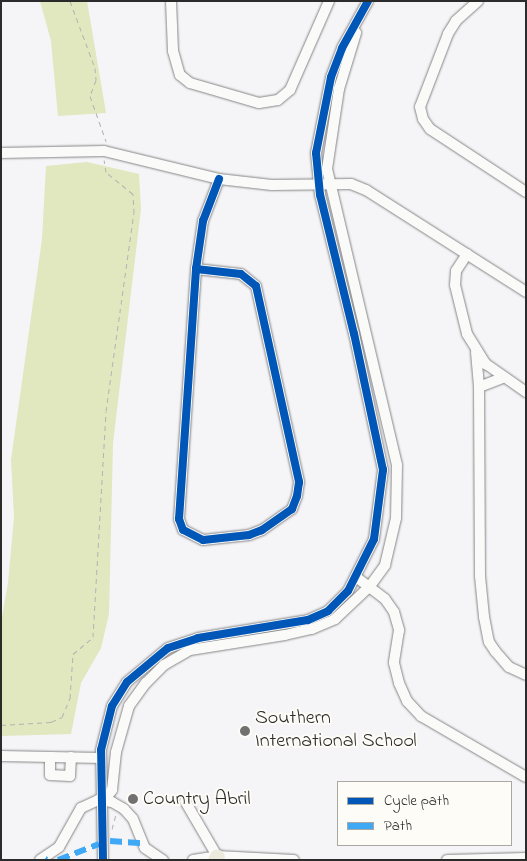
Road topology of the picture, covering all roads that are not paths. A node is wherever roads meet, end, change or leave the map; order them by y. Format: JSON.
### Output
{"nodes":[{"id":1,"x":171,"y":1,"type":"edge"},
{"id":2,"x":329,"y":1,"type":"edge"},
{"id":3,"x":368,"y":1,"type":"edge"},
{"id":4,"x":478,"y":1,"type":"edge"},
{"id":5,"x":362,"y":13,"type":"junction"},
{"id":6,"x":1,"y":153,"type":"edge"},
{"id":7,"x":218,"y":179,"type":"junction"},
{"id":8,"x":330,"y":185,"type":"junction"},
{"id":9,"x":318,"y":186,"type":"junction"},
{"id":10,"x":526,"y":192,"type":"edge"},
{"id":11,"x":467,"y":254,"type":"junction"},
{"id":12,"x":196,"y":269,"type":"junction"},
{"id":13,"x":526,"y":292,"type":"edge"},
{"id":14,"x":476,"y":352,"type":"junction"},
{"id":15,"x":502,"y":378,"type":"junction"},
{"id":16,"x":479,"y":387,"type":"junction"},
{"id":17,"x":526,"y":392,"type":"edge"},
{"id":18,"x":356,"y":577,"type":"junction"},
{"id":19,"x":370,"y":586,"type":"junction"},
{"id":20,"x":526,"y":674,"type":"edge"},
{"id":21,"x":116,"y":752,"type":"junction"},
{"id":22,"x":101,"y":754,"type":"junction"},
{"id":23,"x":1,"y":756,"type":"edge"},
{"id":24,"x":50,"y":757,"type":"junction"},
{"id":25,"x":71,"y":758,"type":"junction"},
{"id":26,"x":526,"y":777,"type":"edge"},
{"id":27,"x":104,"y":801,"type":"junction"},
{"id":28,"x":185,"y":801,"type":"dead end"},
{"id":29,"x":216,"y":858,"type":"edge"},
{"id":30,"x":526,"y":858,"type":"edge"},
{"id":31,"x":40,"y":860,"type":"edge"},
{"id":32,"x":104,"y":860,"type":"edge"},
{"id":33,"x":163,"y":860,"type":"edge"},
{"id":34,"x":193,"y":860,"type":"edge"},
{"id":35,"x":294,"y":860,"type":"edge"},
{"id":36,"x":446,"y":860,"type":"edge"}],
"edges":[{"from":1,"to":2,"type":"street"},
{"from":3,"to":5,"type":"street"},
{"from":4,"to":10,"type":"street"},
{"from":5,"to":8,"type":"street"},
{"from":5,"to":9,"type":"street"},
{"from":6,"to":7,"type":"street"},
{"from":7,"to":9,"type":"street"},
{"from":7,"to":12,"type":"street"},
{"from":8,"to":9,"type":"street"},
{"from":8,"to":11,"type":"street"},
{"from":8,"to":19,"type":"street"},
{"from":9,"to":18,"type":"street"},
{"from":11,"to":13,"type":"street"},
{"from":11,"to":14,"type":"street"},
{"from":12,"to":12,"type":"street"},
{"from":14,"to":15,"type":"street"},
{"from":14,"to":16,"type":"street"},
{"from":15,"to":16,"type":"street"},
{"from":15,"to":17,"type":"street"},
{"from":16,"to":20,"type":"street"},
{"from":18,"to":19,"type":"street"},
{"from":18,"to":22,"type":"street"},
{"from":19,"to":21,"type":"street"},
{"from":19,"to":26,"type":"street"},
{"from":21,"to":22,"type":"street"},
{"from":21,"to":27,"type":"street"},
{"from":22,"to":25,"type":"street"},
{"from":22,"to":27,"type":"street"},
{"from":23,"to":24,"type":"street"},
{"from":24,"to":25,"type":"street"},
{"from":24,"to":25,"type":"street"},
{"from":27,"to":31,"type":"street"},
{"from":27,"to":32,"type":"street"},
{"from":27,"to":33,"type":"street"},
{"from":28,"to":29,"type":"street"},
{"from":29,"to":34,"type":"street"},
{"from":29,"to":35,"type":"street"},
{"from":30,"to":36,"type":"street"}]}
